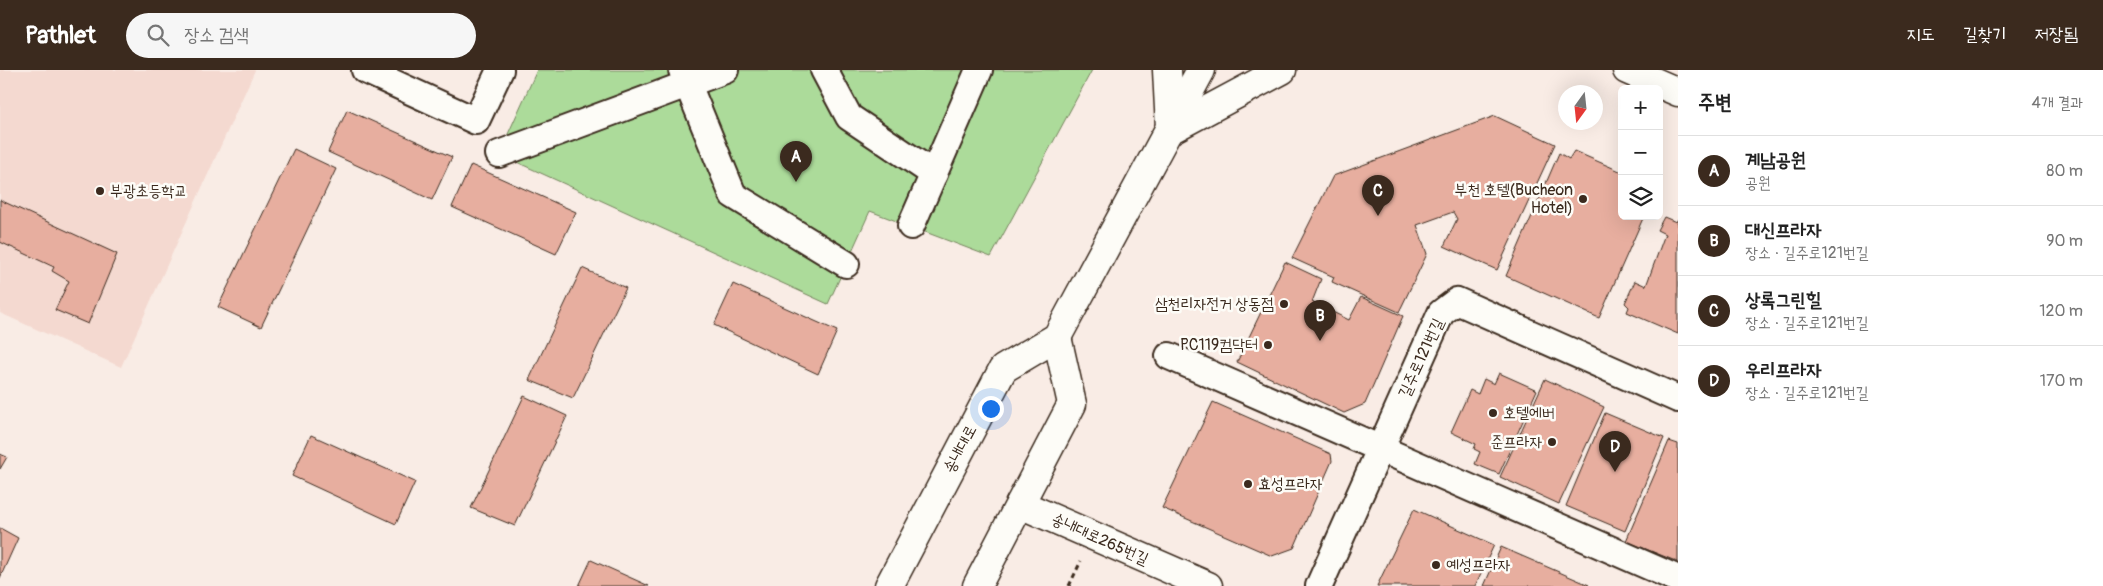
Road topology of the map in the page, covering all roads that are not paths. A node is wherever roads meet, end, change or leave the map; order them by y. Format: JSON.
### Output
{"nodes":[{"id":1,"x":365,"y":70,"type":"edge"},
{"id":2,"x":500,"y":70,"type":"edge"},
{"id":3,"x":725,"y":70,"type":"edge"},
{"id":4,"x":824,"y":70,"type":"edge"},
{"id":5,"x":979,"y":70,"type":"edge"},
{"id":6,"x":1166,"y":70,"type":"edge"},
{"id":7,"x":1201,"y":70,"type":"edge"},
{"id":8,"x":1282,"y":70,"type":"edge"},
{"id":9,"x":1627,"y":70,"type":"edge"},
{"id":10,"x":685,"y":77,"type":"edge"},
{"id":11,"x":1678,"y":92,"type":"edge"},
{"id":12,"x":1170,"y":130,"type":"junction"},
{"id":13,"x":499,"y":154,"type":"dead end"},
{"id":14,"x":934,"y":174,"type":"junction"},
{"id":15,"x":912,"y":226,"type":"dead end"},
{"id":16,"x":846,"y":264,"type":"dead end"},
{"id":17,"x":1057,"y":337,"type":"junction"},
{"id":18,"x":1168,"y":356,"type":"dead end"},
{"id":19,"x":1678,"y":399,"type":"edge"},
{"id":20,"x":1380,"y":449,"type":"junction"},
{"id":21,"x":1020,"y":504,"type":"junction"},
{"id":22,"x":1678,"y":579,"type":"edge"},
{"id":23,"x":889,"y":586,"type":"edge"},
{"id":24,"x":977,"y":586,"type":"edge"},
{"id":25,"x":1208,"y":586,"type":"edge"},
{"id":26,"x":1319,"y":586,"type":"edge"}],
"edges":[{"from":1,"to":2,"type":"street"},
{"from":3,"to":10,"type":"street"},
{"from":4,"to":14,"type":"street"},
{"from":5,"to":14,"type":"street"},
{"from":6,"to":12,"type":"street"},
{"from":7,"to":12,"type":"street"},
{"from":8,"to":12,"type":"street"},
{"from":9,"to":11,"type":"street"},
{"from":10,"to":13,"type":"street"},
{"from":10,"to":16,"type":"street"},
{"from":12,"to":17,"type":"street"},
{"from":14,"to":15,"type":"street"},
{"from":17,"to":21,"type":"street"},
{"from":17,"to":23,"type":"street","name":"송내대로"},
{"from":18,"to":20,"type":"street"},
{"from":19,"to":20,"type":"street","name":"길주로121번길"},
{"from":20,"to":22,"type":"street"},
{"from":20,"to":26,"type":"street","name":"길주로121번길"},
{"from":21,"to":24,"type":"street"},
{"from":21,"to":25,"type":"street","name":"송내대로265번길"}]}
